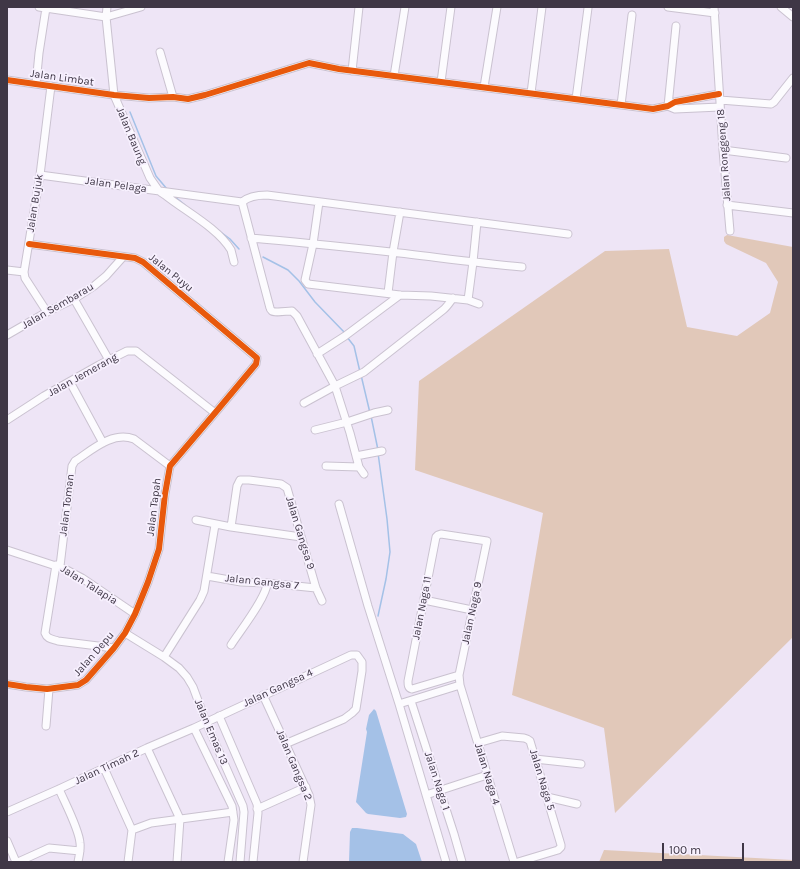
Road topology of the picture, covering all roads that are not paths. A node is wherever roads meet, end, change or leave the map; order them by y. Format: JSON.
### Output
{"nodes":[{"id":1,"x":42,"y":7,"type":"edge"},
{"id":2,"x":107,"y":7,"type":"edge"},
{"id":3,"x":141,"y":7,"type":"edge"},
{"id":4,"x":360,"y":7,"type":"edge"},
{"id":5,"x":405,"y":7,"type":"edge"},
{"id":6,"x":451,"y":7,"type":"edge"},
{"id":7,"x":497,"y":7,"type":"edge"},
{"id":8,"x":542,"y":7,"type":"edge"},
{"id":9,"x":668,"y":7,"type":"edge"},
{"id":10,"x":780,"y":7,"type":"edge"},
{"id":11,"x":588,"y":8,"type":"dead end"},
{"id":12,"x":711,"y":10,"type":"edge"},
{"id":13,"x":632,"y":14,"type":"dead end"},
{"id":14,"x":106,"y":17,"type":"junction"},
{"id":15,"x":793,"y":17,"type":"edge"},
{"id":16,"x":676,"y":26,"type":"dead end"},
{"id":17,"x":160,"y":52,"type":"dead end"},
{"id":18,"x":352,"y":71,"type":"junction"},
{"id":19,"x":394,"y":76,"type":"junction"},
{"id":20,"x":793,"y":78,"type":"edge"},
{"id":21,"x":7,"y":80,"type":"edge"},
{"id":22,"x":441,"y":82,"type":"junction"},
{"id":23,"x":36,"y":84,"type":"junction"},
{"id":24,"x":51,"y":86,"type":"junction"},
{"id":25,"x":484,"y":87,"type":"junction"},
{"id":26,"x":531,"y":93,"type":"junction"},
{"id":27,"x":114,"y":95,"type":"junction"},
{"id":28,"x":173,"y":97,"type":"junction"},
{"id":29,"x":576,"y":99,"type":"junction"},
{"id":30,"x":720,"y":100,"type":"junction"},
{"id":31,"x":621,"y":105,"type":"junction"},
{"id":32,"x":668,"y":106,"type":"junction"},
{"id":33,"x":723,"y":150,"type":"junction"},
{"id":34,"x":786,"y":158,"type":"dead end"},
{"id":35,"x":40,"y":175,"type":"junction"},
{"id":36,"x":160,"y":191,"type":"junction"},
{"id":37,"x":242,"y":202,"type":"junction"},
{"id":38,"x":319,"y":202,"type":"junction"},
{"id":39,"x":727,"y":205,"type":"junction"},
{"id":40,"x":400,"y":212,"type":"junction"},
{"id":41,"x":793,"y":213,"type":"edge"},
{"id":42,"x":476,"y":222,"type":"junction"},
{"id":43,"x":730,"y":231,"type":"dead end"},
{"id":44,"x":568,"y":234,"type":"dead end"},
{"id":45,"x":251,"y":238,"type":"junction"},
{"id":46,"x":29,"y":244,"type":"junction"},
{"id":47,"x":313,"y":244,"type":"junction"},
{"id":48,"x":393,"y":252,"type":"junction"},
{"id":49,"x":123,"y":257,"type":"junction"},
{"id":50,"x":234,"y":262,"type":"dead end"},
{"id":51,"x":473,"y":262,"type":"junction"},
{"id":52,"x":522,"y":267,"type":"dead end"},
{"id":53,"x":7,"y":270,"type":"edge"},
{"id":54,"x":24,"y":272,"type":"junction"},
{"id":55,"x":388,"y":293,"type":"junction"},
{"id":56,"x":400,"y":295,"type":"junction"},
{"id":57,"x":454,"y":298,"type":"junction"},
{"id":58,"x":74,"y":299,"type":"junction"},
{"id":59,"x":468,"y":300,"type":"junction"},
{"id":60,"x":479,"y":304,"type":"dead end"},
{"id":61,"x":46,"y":312,"type":"junction"},
{"id":62,"x":7,"y":335,"type":"edge"},
{"id":63,"x":318,"y":354,"type":"junction"},
{"id":64,"x":257,"y":358,"type":"joint"},
{"id":65,"x":109,"y":360,"type":"junction"},
{"id":66,"x":70,"y":382,"type":"junction"},
{"id":67,"x":335,"y":386,"type":"junction"},
{"id":68,"x":304,"y":402,"type":"dead end"},
{"id":69,"x":388,"y":410,"type":"dead end"},
{"id":70,"x":215,"y":413,"type":"junction"},
{"id":71,"x":7,"y":420,"type":"edge"},
{"id":72,"x":347,"y":422,"type":"junction"},
{"id":73,"x":315,"y":430,"type":"dead end"},
{"id":74,"x":103,"y":443,"type":"junction"},
{"id":75,"x":379,"y":452,"type":"dead end"},
{"id":76,"x":356,"y":456,"type":"junction"},
{"id":77,"x":170,"y":466,"type":"junction"},
{"id":78,"x":326,"y":466,"type":"dead end"},
{"id":79,"x":359,"y":467,"type":"junction"},
{"id":80,"x":364,"y":474,"type":"dead end"},
{"id":81,"x":339,"y":504,"type":"dead end"},
{"id":82,"x":196,"y":520,"type":"dead end"},
{"id":83,"x":215,"y":525,"type":"junction"},
{"id":84,"x":231,"y":527,"type":"junction"},
{"id":85,"x":438,"y":535,"type":"joint"},
{"id":86,"x":301,"y":536,"type":"junction"},
{"id":87,"x":7,"y":550,"type":"edge"},
{"id":88,"x":58,"y":566,"type":"junction"},
{"id":89,"x":207,"y":576,"type":"junction"},
{"id":90,"x":267,"y":583,"type":"junction"},
{"id":91,"x":316,"y":588,"type":"junction"},
{"id":92,"x":424,"y":600,"type":"junction"},
{"id":93,"x":322,"y":601,"type":"dead end"},
{"id":94,"x":472,"y":610,"type":"junction"},
{"id":95,"x":135,"y":614,"type":"junction"},
{"id":96,"x":125,"y":633,"type":"junction"},
{"id":97,"x":232,"y":645,"type":"dead end"},
{"id":98,"x":114,"y":648,"type":"junction"},
{"id":99,"x":164,"y":657,"type":"junction"},
{"id":100,"x":459,"y":675,"type":"junction"},
{"id":101,"x":7,"y":684,"type":"edge"},
{"id":102,"x":460,"y":685,"type":"junction"},
{"id":103,"x":49,"y":688,"type":"junction"},
{"id":104,"x":263,"y":695,"type":"junction"},
{"id":105,"x":411,"y":701,"type":"junction"},
{"id":106,"x":399,"y":704,"type":"junction"},
{"id":107,"x":219,"y":716,"type":"junction"},
{"id":108,"x":206,"y":722,"type":"junction"},
{"id":109,"x":46,"y":726,"type":"dead end"},
{"id":110,"x":194,"y":728,"type":"junction"},
{"id":111,"x":478,"y":743,"type":"junction"},
{"id":112,"x":285,"y":744,"type":"junction"},
{"id":113,"x":147,"y":748,"type":"junction"},
{"id":114,"x":535,"y":759,"type":"junction"},
{"id":115,"x":581,"y":764,"type":"dead end"},
{"id":116,"x":104,"y":768,"type":"junction"},
{"id":117,"x":487,"y":775,"type":"junction"},
{"id":118,"x":306,"y":788,"type":"junction"},
{"id":119,"x":59,"y":790,"type":"junction"},
{"id":120,"x":440,"y":790,"type":"junction"},
{"id":121,"x":426,"y":795,"type":"junction"},
{"id":122,"x":547,"y":797,"type":"junction"},
{"id":123,"x":578,"y":804,"type":"dead end"},
{"id":124,"x":257,"y":809,"type":"junction"},
{"id":125,"x":7,"y":812,"type":"edge"},
{"id":126,"x":233,"y":812,"type":"junction"},
{"id":127,"x":180,"y":819,"type":"junction"},
{"id":128,"x":132,"y":830,"type":"junction"},
{"id":129,"x":7,"y":842,"type":"edge"},
{"id":130,"x":80,"y":851,"type":"junction"},
{"id":131,"x":17,"y":862,"type":"edge"},
{"id":132,"x":78,"y":862,"type":"edge"},
{"id":133,"x":128,"y":862,"type":"edge"},
{"id":134,"x":177,"y":862,"type":"edge"},
{"id":135,"x":228,"y":862,"type":"edge"},
{"id":136,"x":240,"y":862,"type":"edge"},
{"id":137,"x":253,"y":862,"type":"edge"},
{"id":138,"x":303,"y":862,"type":"edge"},
{"id":139,"x":446,"y":862,"type":"edge"},
{"id":140,"x":462,"y":862,"type":"edge"},
{"id":141,"x":514,"y":862,"type":"edge"},
{"id":142,"x":518,"y":862,"type":"edge"}],
"edges":[{"from":1,"to":14,"type":"street"},
{"from":1,"to":23,"type":"street"},
{"from":2,"to":14,"type":"street","name":"Jalan Baung"},
{"from":3,"to":14,"type":"street"},
{"from":4,"to":18,"type":"street"},
{"from":5,"to":19,"type":"street"},
{"from":6,"to":22,"type":"street"},
{"from":7,"to":25,"type":"street"},
{"from":8,"to":26,"type":"street"},
{"from":9,"to":12,"type":"street"},
{"from":10,"to":15,"type":"street"},
{"from":11,"to":29,"type":"street"},
{"from":12,"to":30,"type":"street","name":"Jalan Ronggeng 18"},
{"from":13,"to":31,"type":"street"},
{"from":14,"to":27,"type":"street","name":"Jalan Baung"},
{"from":16,"to":32,"type":"street"},
{"from":17,"to":28,"type":"street"},
{"from":18,"to":19,"type":"street","name":"Jalan Limbat"},
{"from":18,"to":28,"type":"street","name":"Jalan Limbat"},
{"from":19,"to":22,"type":"street","name":"Jalan Limbat"},
{"from":20,"to":30,"type":"street"},
{"from":21,"to":23,"type":"street","name":"Jalan Limbat"},
{"from":22,"to":25,"type":"street","name":"Jalan Limbat"},
{"from":23,"to":24,"type":"street","name":"Jalan Limbat"},
{"from":24,"to":27,"type":"street","name":"Jalan Limbat"},
{"from":24,"to":35,"type":"street","name":"Jalan Bujuk"},
{"from":25,"to":26,"type":"street","name":"Jalan Limbat"},
{"from":26,"to":29,"type":"street","name":"Jalan Limbat"},
{"from":27,"to":28,"type":"street","name":"Jalan Limbat"},
{"from":27,"to":36,"type":"street","name":"Jalan Baung"},
{"from":29,"to":31,"type":"street","name":"Jalan Limbat"},
{"from":30,"to":32,"type":"street"},
{"from":30,"to":32,"type":"street"},
{"from":30,"to":33,"type":"street","name":"Jalan Ronggeng 18"},
{"from":31,"to":32,"type":"street","name":"Jalan Limbat"},
{"from":33,"to":34,"type":"street"},
{"from":33,"to":39,"type":"street","name":"Jalan Ronggeng 18"},
{"from":35,"to":36,"type":"street","name":"Jalan Pelaga"},
{"from":35,"to":46,"type":"street","name":"Jalan Bujuk"},
{"from":36,"to":37,"type":"street"},
{"from":36,"to":50,"type":"street","name":"Jalan Pelaga"},
{"from":37,"to":38,"type":"street"},
{"from":37,"to":45,"type":"street"},
{"from":38,"to":40,"type":"street"},
{"from":38,"to":47,"type":"street"},
{"from":39,"to":41,"type":"street"},
{"from":39,"to":43,"type":"street","name":"Jalan Ronggeng 18"},
{"from":40,"to":42,"type":"street"},
{"from":40,"to":48,"type":"street"},
{"from":42,"to":44,"type":"street"},
{"from":42,"to":51,"type":"street"},
{"from":45,"to":47,"type":"street"},
{"from":45,"to":63,"type":"street"},
{"from":46,"to":49,"type":"street","name":"Jalan Puyu"},
{"from":46,"to":54,"type":"street","name":"Jalan Bujuk"},
{"from":47,"to":48,"type":"street"},
{"from":47,"to":55,"type":"street"},
{"from":48,"to":51,"type":"street"},
{"from":48,"to":55,"type":"street"},
{"from":49,"to":58,"type":"street","name":"Jalan Sembarau"},
{"from":49,"to":64,"type":"street","name":"Jalan Puyu"},
{"from":51,"to":52,"type":"street"},
{"from":51,"to":59,"type":"street"},
{"from":53,"to":54,"type":"street"},
{"from":54,"to":61,"type":"street"},
{"from":55,"to":56,"type":"street"},
{"from":56,"to":57,"type":"street"},
{"from":56,"to":63,"type":"street"},
{"from":57,"to":59,"type":"street"},
{"from":57,"to":67,"type":"street"},
{"from":58,"to":61,"type":"street","name":"Jalan Sembarau"},
{"from":58,"to":65,"type":"street"},
{"from":59,"to":60,"type":"street"},
{"from":61,"to":62,"type":"street","name":"Jalan Sembarau"},
{"from":63,"to":67,"type":"street"},
{"from":64,"to":70,"type":"street","name":"Jalan Tapah"},
{"from":65,"to":66,"type":"street","name":"Jalan Jemerang"},
{"from":65,"to":70,"type":"street","name":"Jalan Jemerang"},
{"from":66,"to":71,"type":"street","name":"Jalan Jemerang"},
{"from":66,"to":74,"type":"street"},
{"from":67,"to":68,"type":"street"},
{"from":67,"to":72,"type":"street"},
{"from":69,"to":72,"type":"street"},
{"from":70,"to":77,"type":"street","name":"Jalan Tapah"},
{"from":72,"to":73,"type":"street"},
{"from":72,"to":76,"type":"street"},
{"from":74,"to":77,"type":"street","name":"Jalan Toman"},
{"from":74,"to":88,"type":"street","name":"Jalan Toman"},
{"from":75,"to":76,"type":"street"},
{"from":76,"to":79,"type":"street"},
{"from":77,"to":95,"type":"street","name":"Jalan Tapah"},
{"from":78,"to":79,"type":"street"},
{"from":79,"to":80,"type":"street"},
{"from":81,"to":106,"type":"street"},
{"from":82,"to":83,"type":"street"},
{"from":83,"to":84,"type":"street"},
{"from":83,"to":89,"type":"street"},
{"from":84,"to":86,"type":"street"},
{"from":84,"to":86,"type":"street","name":"Jalan Gangsa 9"},
{"from":85,"to":92,"type":"street","name":"Jalan Naga 11"},
{"from":85,"to":94,"type":"street","name":"Jalan Naga 9"},
{"from":86,"to":91,"type":"street","name":"Jalan Gangsa 9"},
{"from":87,"to":88,"type":"street"},
{"from":88,"to":95,"type":"street","name":"Jalan Talapia"},
{"from":88,"to":98,"type":"street","name":"Jalan Talapia"},
{"from":89,"to":90,"type":"street","name":"Jalan Gangsa 7"},
{"from":89,"to":99,"type":"street"},
{"from":90,"to":91,"type":"street","name":"Jalan Gangsa 7"},
{"from":90,"to":97,"type":"street"},
{"from":91,"to":93,"type":"street","name":"Jalan Gangsa 9"},
{"from":92,"to":94,"type":"street"},
{"from":92,"to":100,"type":"street","name":"Jalan Naga 11"},
{"from":94,"to":100,"type":"street","name":"Jalan Naga 9"},
{"from":95,"to":96,"type":"street","name":"Jalan Depu"},
{"from":96,"to":98,"type":"street","name":"Jalan Depu"},
{"from":96,"to":99,"type":"street","name":"Jalan Emas 13"},
{"from":98,"to":103,"type":"street","name":"Jalan Depu"},
{"from":99,"to":108,"type":"street","name":"Jalan Emas 13"},
{"from":100,"to":102,"type":"street","name":"Jalan Naga 9"},
{"from":101,"to":103,"type":"street","name":"Jalan Depu"},
{"from":102,"to":105,"type":"street"},
{"from":102,"to":111,"type":"street","name":"Jalan Naga 4"},
{"from":103,"to":109,"type":"street"},
{"from":104,"to":107,"type":"street","name":"Jalan Gangsa 4"},
{"from":104,"to":112,"type":"street","name":"Jalan Gangsa 2"},
{"from":104,"to":112,"type":"street","name":"Jalan Gangsa 4"},
{"from":105,"to":106,"type":"street"},
{"from":105,"to":120,"type":"street","name":"Jalan Naga 1"},
{"from":106,"to":121,"type":"street"},
{"from":107,"to":108,"type":"street","name":"Jalan Gangsa 4"},
{"from":107,"to":124,"type":"street"},
{"from":108,"to":110,"type":"street","name":"Jalan Timah 2"},
{"from":108,"to":136,"type":"street","name":"Jalan Emas 13"},
{"from":110,"to":113,"type":"street","name":"Jalan Timah 2"},
{"from":110,"to":126,"type":"street"},
{"from":111,"to":114,"type":"street","name":"Jalan Naga 5"},
{"from":111,"to":117,"type":"street","name":"Jalan Naga 4"},
{"from":112,"to":118,"type":"street","name":"Jalan Gangsa 2"},
{"from":113,"to":116,"type":"street","name":"Jalan Timah 2"},
{"from":113,"to":127,"type":"street"},
{"from":114,"to":115,"type":"street"},
{"from":114,"to":122,"type":"street","name":"Jalan Naga 5"},
{"from":116,"to":119,"type":"street","name":"Jalan Timah 2"},
{"from":116,"to":128,"type":"street"},
{"from":117,"to":120,"type":"street"},
{"from":117,"to":141,"type":"street","name":"Jalan Naga 4"},
{"from":118,"to":124,"type":"street"},
{"from":118,"to":138,"type":"street","name":"Jalan Gangsa 2"},
{"from":119,"to":125,"type":"street","name":"Jalan Timah 2"},
{"from":119,"to":130,"type":"street"},
{"from":120,"to":121,"type":"street"},
{"from":120,"to":140,"type":"street","name":"Jalan Naga 1"},
{"from":121,"to":139,"type":"street"},
{"from":122,"to":123,"type":"street"},
{"from":122,"to":142,"type":"street","name":"Jalan Naga 5"},
{"from":124,"to":137,"type":"street"},
{"from":126,"to":127,"type":"street"},
{"from":126,"to":135,"type":"street"},
{"from":127,"to":128,"type":"street"},
{"from":127,"to":134,"type":"street"},
{"from":128,"to":133,"type":"street"},
{"from":129,"to":131,"type":"street"},
{"from":130,"to":131,"type":"street"},
{"from":130,"to":132,"type":"street"}]}
